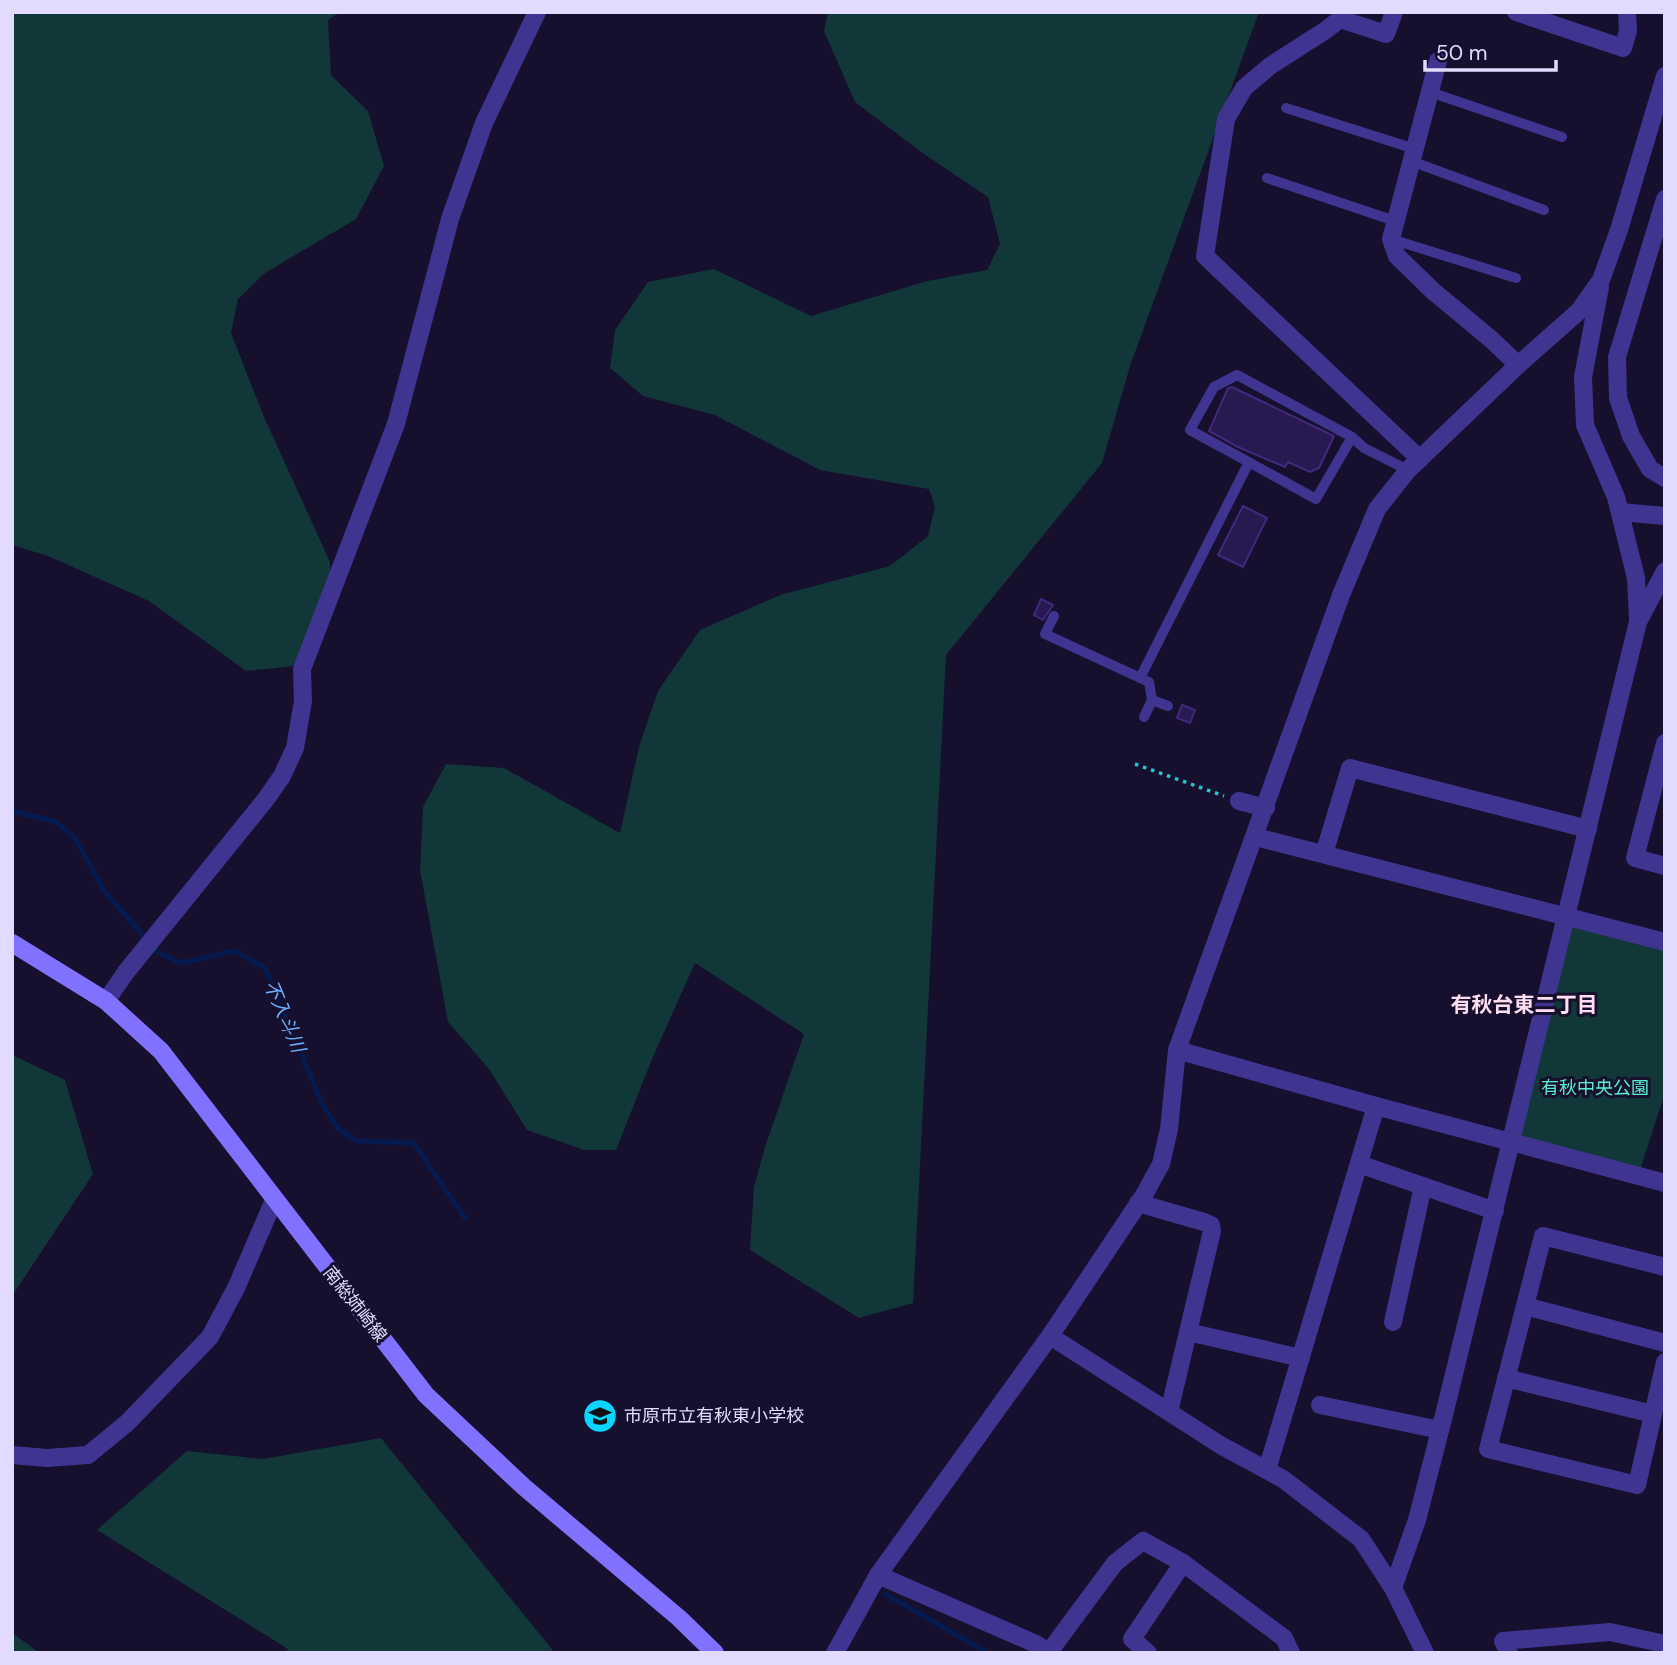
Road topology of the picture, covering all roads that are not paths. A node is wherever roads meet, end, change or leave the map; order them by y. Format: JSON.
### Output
{"nodes":[{"id":1,"x":537,"y":12,"type":"edge"},
{"id":2,"x":1394,"y":12,"type":"edge"},
{"id":3,"x":1516,"y":12,"type":"edge"},
{"id":4,"x":1627,"y":12,"type":"edge"},
{"id":5,"x":1341,"y":16,"type":"edge"},
{"id":6,"x":1438,"y":61,"type":"dead end"},
{"id":7,"x":1665,"y":76,"type":"edge"},
{"id":8,"x":1430,"y":92,"type":"junction"},
{"id":9,"x":1286,"y":108,"type":"dead end"},
{"id":10,"x":1562,"y":136,"type":"dead end"},
{"id":11,"x":1413,"y":155,"type":"junction"},
{"id":12,"x":1267,"y":178,"type":"dead end"},
{"id":13,"x":1665,"y":198,"type":"edge"},
{"id":14,"x":1544,"y":210,"type":"dead end"},
{"id":15,"x":1393,"y":230,"type":"junction"},
{"id":16,"x":1516,"y":278,"type":"dead end"},
{"id":17,"x":1601,"y":280,"type":"junction"},
{"id":18,"x":1518,"y":365,"type":"junction"},
{"id":19,"x":1352,"y":437,"type":"junction"},
{"id":20,"x":1249,"y":462,"type":"junction"},
{"id":21,"x":1414,"y":465,"type":"junction"},
{"id":22,"x":1665,"y":478,"type":"edge"},
{"id":23,"x":1620,"y":512,"type":"junction"},
{"id":24,"x":1665,"y":516,"type":"edge"},
{"id":25,"x":1665,"y":571,"type":"edge"},
{"id":26,"x":1054,"y":617,"type":"dead end"},
{"id":27,"x":1638,"y":622,"type":"junction"},
{"id":28,"x":1140,"y":678,"type":"junction"},
{"id":29,"x":1152,"y":700,"type":"junction"},
{"id":30,"x":1168,"y":706,"type":"dead end"},
{"id":31,"x":1144,"y":717,"type":"dead end"},
{"id":32,"x":1665,"y":743,"type":"edge"},
{"id":33,"x":1239,"y":801,"type":"road end"},
{"id":34,"x":1266,"y":808,"type":"junction"},
{"id":35,"x":1588,"y":829,"type":"junction"},
{"id":36,"x":1255,"y":837,"type":"junction"},
{"id":37,"x":1324,"y":854,"type":"junction"},
{"id":38,"x":1665,"y":866,"type":"edge"},
{"id":39,"x":1567,"y":916,"type":"junction"},
{"id":40,"x":1665,"y":942,"type":"edge"},
{"id":41,"x":12,"y":943,"type":"edge"},
{"id":42,"x":106,"y":1000,"type":"junction"},
{"id":43,"x":1177,"y":1050,"type":"junction"},
{"id":44,"x":1376,"y":1106,"type":"junction"},
{"id":45,"x":1510,"y":1143,"type":"junction"},
{"id":46,"x":1359,"y":1164,"type":"junction"},
{"id":47,"x":1665,"y":1183,"type":"edge"},
{"id":48,"x":1423,"y":1186,"type":"junction"},
{"id":49,"x":274,"y":1200,"type":"junction"},
{"id":50,"x":1138,"y":1203,"type":"junction"},
{"id":51,"x":1495,"y":1211,"type":"junction"},
{"id":52,"x":1665,"y":1267,"type":"edge"},
{"id":53,"x":1525,"y":1306,"type":"junction"},
{"id":54,"x":1393,"y":1322,"type":"dead end"},
{"id":55,"x":1188,"y":1332,"type":"junction"},
{"id":56,"x":1050,"y":1336,"type":"junction"},
{"id":57,"x":1665,"y":1343,"type":"edge"},
{"id":58,"x":1301,"y":1358,"type":"junction"},
{"id":59,"x":1665,"y":1362,"type":"edge"},
{"id":60,"x":1506,"y":1378,"type":"junction"},
{"id":61,"x":1662,"y":1390,"type":"edge"},
{"id":62,"x":1320,"y":1405,"type":"dead end"},
{"id":63,"x":1169,"y":1412,"type":"junction"},
{"id":64,"x":1653,"y":1414,"type":"junction"},
{"id":65,"x":1440,"y":1430,"type":"junction"},
{"id":66,"x":12,"y":1455,"type":"edge"},
{"id":67,"x":1267,"y":1470,"type":"junction"},
{"id":68,"x":1183,"y":1563,"type":"junction"},
{"id":69,"x":878,"y":1576,"type":"junction"},
{"id":70,"x":1393,"y":1588,"type":"junction"},
{"id":71,"x":1665,"y":1644,"type":"edge"},
{"id":72,"x":1050,"y":1652,"type":"edge"},
{"id":73,"x":715,"y":1653,"type":"edge"},
{"id":74,"x":835,"y":1653,"type":"edge"},
{"id":75,"x":1148,"y":1653,"type":"edge"},
{"id":76,"x":1291,"y":1653,"type":"edge"},
{"id":77,"x":1425,"y":1653,"type":"edge"},
{"id":78,"x":1510,"y":1653,"type":"edge"}],
"edges":[{"from":1,"to":42,"type":"street"},
{"from":2,"to":5,"type":"street"},
{"from":3,"to":4,"type":"street"},
{"from":5,"to":21,"type":"street"},
{"from":6,"to":8,"type":"street"},
{"from":7,"to":17,"type":"street"},
{"from":8,"to":10,"type":"lane"},
{"from":8,"to":11,"type":"street"},
{"from":9,"to":11,"type":"lane"},
{"from":11,"to":14,"type":"lane"},
{"from":11,"to":15,"type":"street"},
{"from":12,"to":15,"type":"lane"},
{"from":13,"to":22,"type":"street"},
{"from":15,"to":16,"type":"lane"},
{"from":15,"to":18,"type":"street"},
{"from":17,"to":18,"type":"street"},
{"from":17,"to":23,"type":"street"},
{"from":18,"to":21,"type":"street"},
{"from":19,"to":20,"type":"lane"},
{"from":19,"to":20,"type":"lane"},
{"from":19,"to":21,"type":"lane"},
{"from":20,"to":28,"type":"lane"},
{"from":21,"to":34,"type":"street"},
{"from":23,"to":24,"type":"street"},
{"from":23,"to":27,"type":"street"},
{"from":25,"to":27,"type":"street"},
{"from":26,"to":28,"type":"lane"},
{"from":27,"to":35,"type":"street"},
{"from":28,"to":29,"type":"lane"},
{"from":29,"to":30,"type":"lane"},
{"from":29,"to":31,"type":"lane"},
{"from":32,"to":38,"type":"street"},
{"from":33,"to":34,"type":"street"},
{"from":34,"to":36,"type":"street"},
{"from":35,"to":37,"type":"street"},
{"from":35,"to":39,"type":"street"},
{"from":36,"to":37,"type":"street"},
{"from":36,"to":43,"type":"street"},
{"from":37,"to":39,"type":"street"},
{"from":39,"to":40,"type":"street"},
{"from":39,"to":45,"type":"street"},
{"from":41,"to":42,"type":"main road","name":"南総姉崎線"},
{"from":42,"to":49,"type":"main road","name":"南総姉崎線"},
{"from":43,"to":44,"type":"street"},
{"from":43,"to":50,"type":"street"},
{"from":44,"to":45,"type":"street"},
{"from":44,"to":46,"type":"street"},
{"from":45,"to":47,"type":"street"},
{"from":45,"to":51,"type":"street"},
{"from":46,"to":48,"type":"street"},
{"from":46,"to":58,"type":"street"},
{"from":48,"to":51,"type":"street"},
{"from":48,"to":54,"type":"street"},
{"from":49,"to":66,"type":"street"},
{"from":49,"to":73,"type":"main road","name":"南総姉崎線"},
{"from":50,"to":55,"type":"street"},
{"from":50,"to":56,"type":"street"},
{"from":51,"to":65,"type":"street"},
{"from":52,"to":53,"type":"street"},
{"from":53,"to":57,"type":"street"},
{"from":53,"to":60,"type":"street"},
{"from":55,"to":58,"type":"street"},
{"from":55,"to":63,"type":"street"},
{"from":56,"to":63,"type":"street"},
{"from":56,"to":69,"type":"street"},
{"from":58,"to":67,"type":"street"},
{"from":59,"to":61,"type":"street"},
{"from":60,"to":64,"type":"street"},
{"from":60,"to":64,"type":"street"},
{"from":61,"to":64,"type":"street"},
{"from":62,"to":65,"type":"street"},
{"from":63,"to":67,"type":"street"},
{"from":65,"to":70,"type":"street"},
{"from":67,"to":70,"type":"street"},
{"from":68,"to":72,"type":"street"},
{"from":68,"to":75,"type":"street"},
{"from":68,"to":76,"type":"street"},
{"from":69,"to":72,"type":"street"},
{"from":69,"to":74,"type":"street"},
{"from":70,"to":77,"type":"street"},
{"from":71,"to":78,"type":"street"}]}
